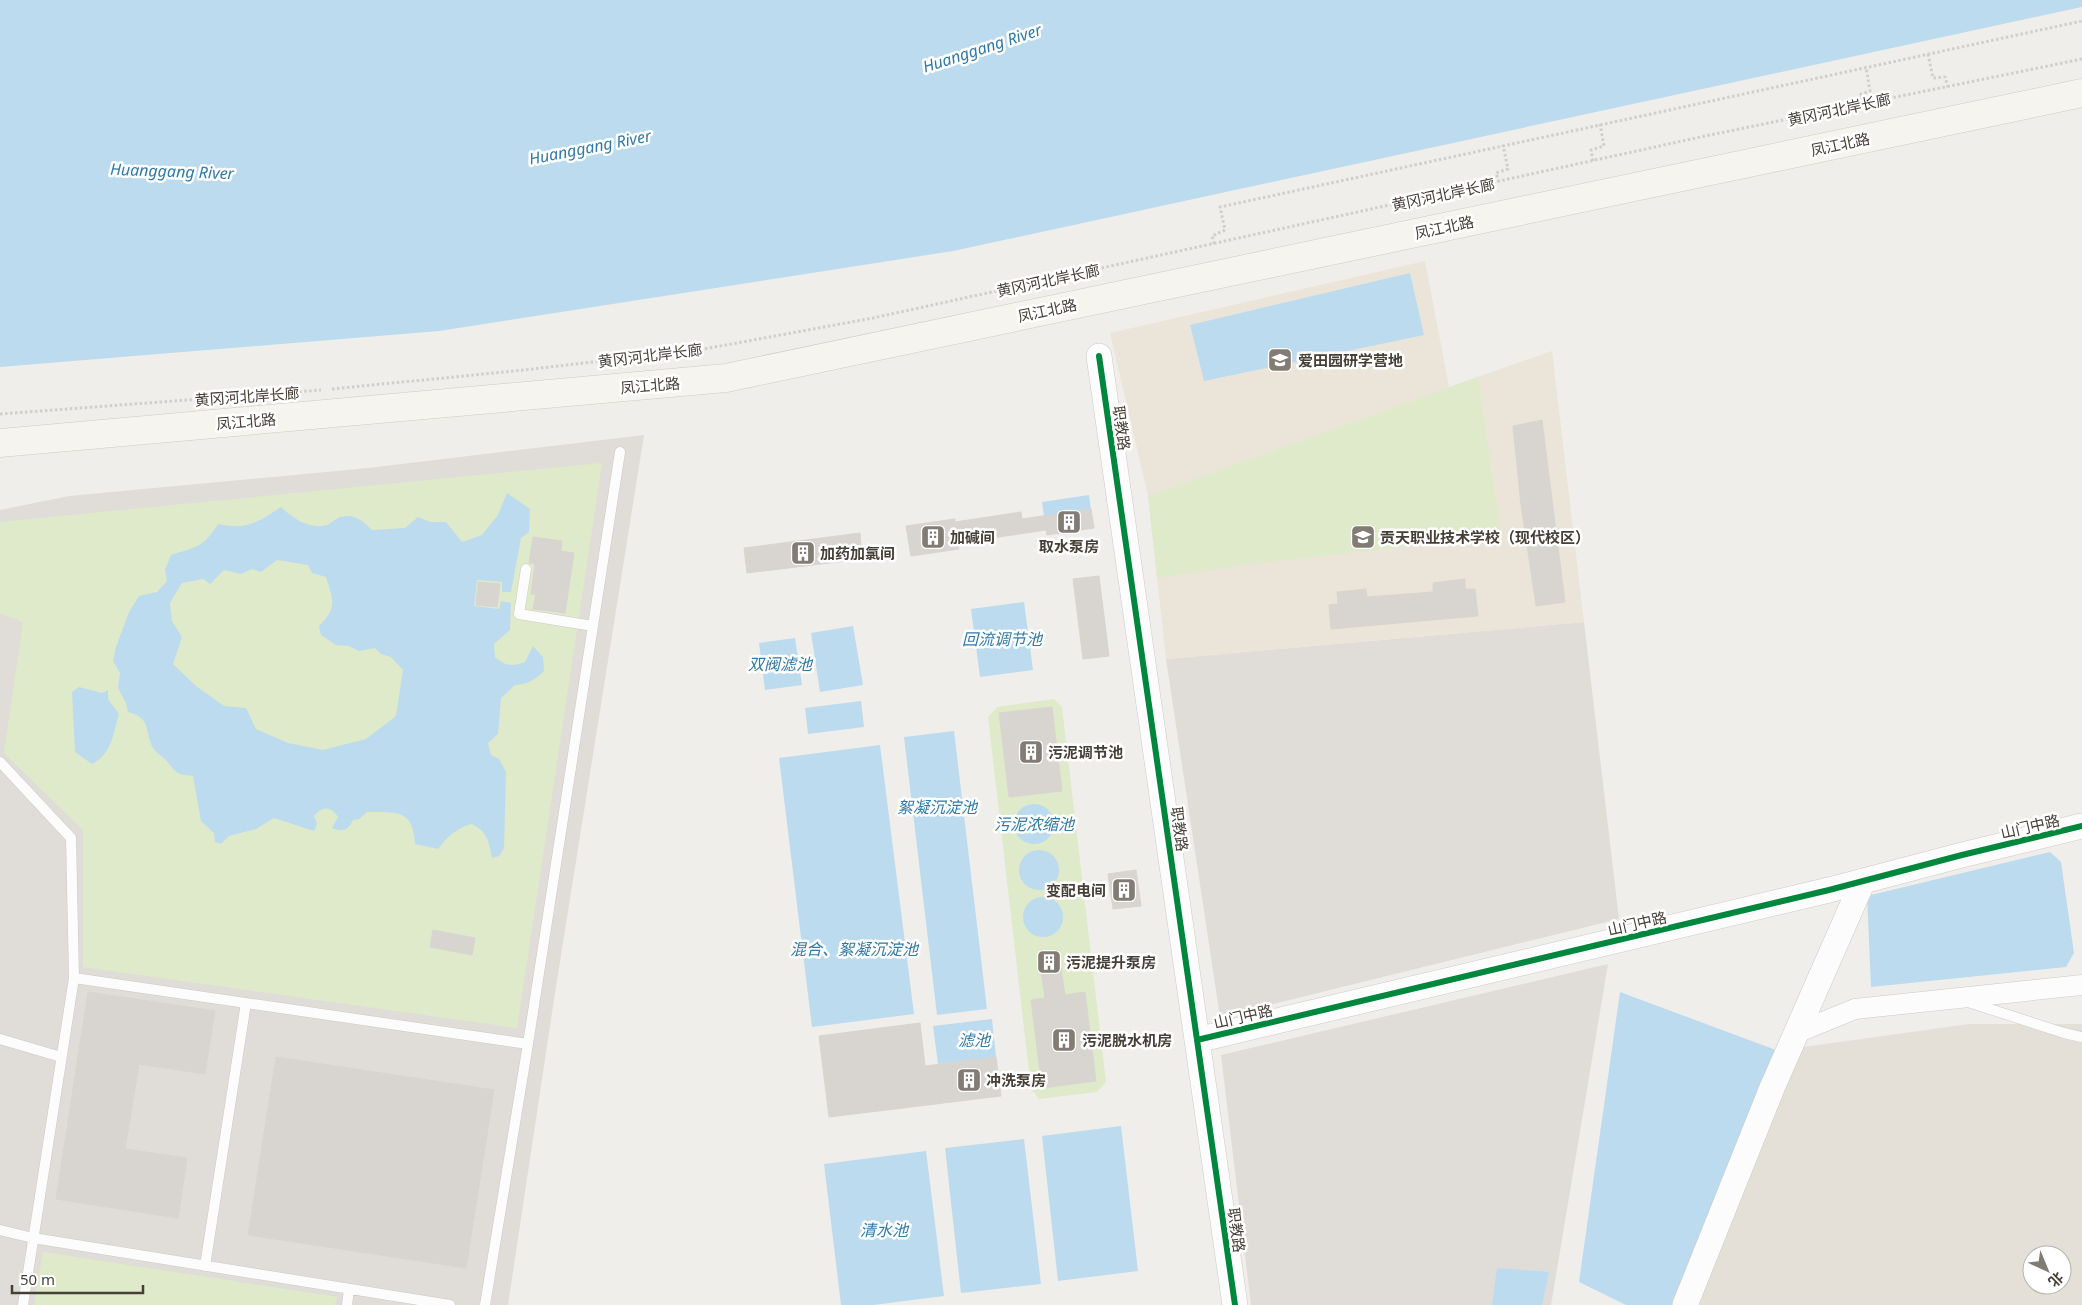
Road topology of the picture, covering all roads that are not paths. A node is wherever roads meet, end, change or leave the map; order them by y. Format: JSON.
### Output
{"nodes":[{"id":1,"x":2082,"y":93,"type":"edge"},
{"id":2,"x":1100,"y":356,"type":"dead end"},
{"id":3,"x":0,"y":443,"type":"edge"},
{"id":4,"x":620,"y":452,"type":"dead end"},
{"id":5,"x":526,"y":569,"type":"dead end"},
{"id":6,"x":593,"y":626,"type":"junction"},
{"id":7,"x":0,"y":762,"type":"edge"},
{"id":8,"x":2082,"y":826,"type":"edge"},
{"id":9,"x":1863,"y":881,"type":"junction"},
{"id":10,"x":74,"y":978,"type":"junction"},
{"id":11,"x":2082,"y":985,"type":"edge"},
{"id":12,"x":1956,"y":998,"type":"junction"},
{"id":13,"x":246,"y":1003,"type":"junction"},
{"id":14,"x":1796,"y":1033,"type":"junction"},
{"id":15,"x":2082,"y":1037,"type":"edge"},
{"id":16,"x":0,"y":1039,"type":"edge"},
{"id":17,"x":1197,"y":1040,"type":"junction"},
{"id":18,"x":528,"y":1044,"type":"junction"},
{"id":19,"x":62,"y":1058,"type":"junction"},
{"id":20,"x":0,"y":1230,"type":"edge"},
{"id":21,"x":33,"y":1238,"type":"junction"},
{"id":22,"x":205,"y":1266,"type":"junction"},
{"id":23,"x":349,"y":1289,"type":"junction"},
{"id":24,"x":23,"y":1305,"type":"edge"},
{"id":25,"x":347,"y":1305,"type":"edge"},
{"id":26,"x":450,"y":1305,"type":"edge"},
{"id":27,"x":484,"y":1305,"type":"edge"},
{"id":28,"x":1235,"y":1305,"type":"edge"},
{"id":29,"x":1685,"y":1305,"type":"edge"}],
"edges":[{"from":1,"to":3,"type":"main road","name":"凤江北路"},
{"from":2,"to":17,"type":"street","name":"职教路"},
{"from":4,"to":6,"type":"lane"},
{"from":5,"to":6,"type":"lane"},
{"from":6,"to":18,"type":"lane"},
{"from":7,"to":10,"type":"lane"},
{"from":8,"to":9,"type":"street","name":"山门中路"},
{"from":9,"to":14,"type":"street"},
{"from":9,"to":17,"type":"street","name":"山门中路"},
{"from":10,"to":13,"type":"lane"},
{"from":10,"to":19,"type":"lane"},
{"from":11,"to":12,"type":"street"},
{"from":12,"to":14,"type":"street"},
{"from":12,"to":15,"type":"lane"},
{"from":13,"to":18,"type":"lane"},
{"from":13,"to":22,"type":"lane"},
{"from":14,"to":29,"type":"street"},
{"from":16,"to":19,"type":"lane"},
{"from":17,"to":28,"type":"street","name":"职教路"},
{"from":18,"to":27,"type":"lane"},
{"from":19,"to":21,"type":"lane"},
{"from":20,"to":21,"type":"lane"},
{"from":21,"to":22,"type":"lane"},
{"from":21,"to":24,"type":"lane"},
{"from":22,"to":23,"type":"lane"},
{"from":23,"to":25,"type":"lane"},
{"from":23,"to":26,"type":"lane"}]}
